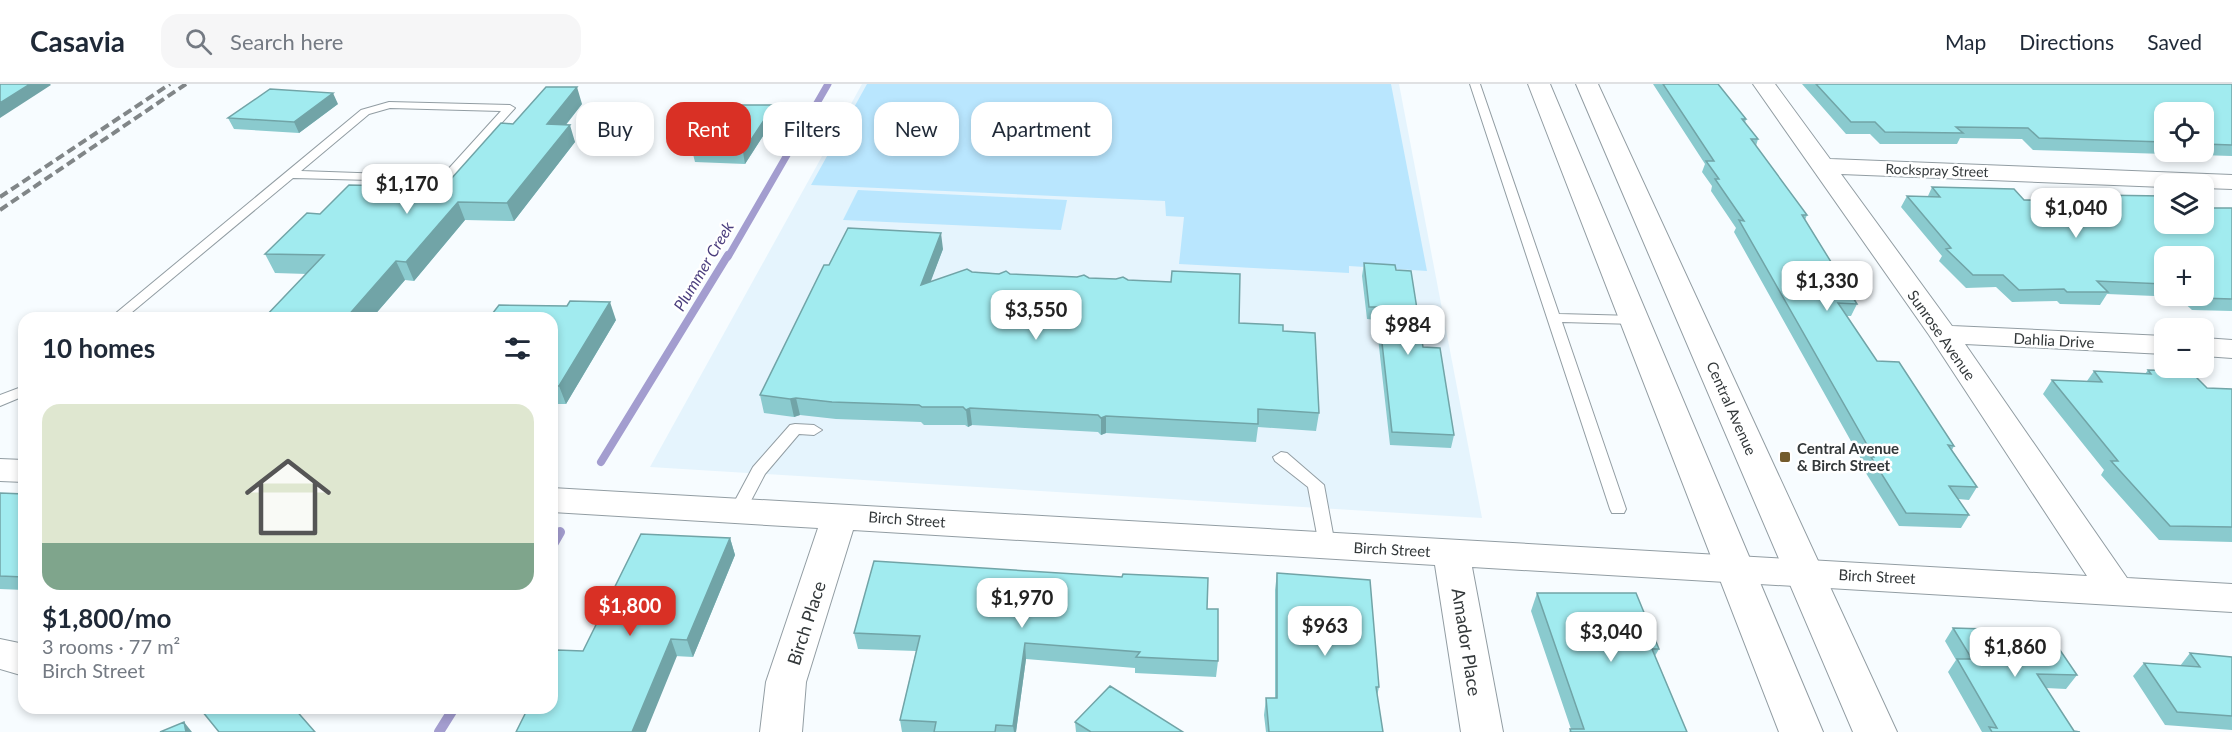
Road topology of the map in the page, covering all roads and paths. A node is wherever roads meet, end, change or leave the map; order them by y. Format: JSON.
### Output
{"nodes":[{"id":1,"x":1475,"y":84,"type":"edge"},
{"id":2,"x":1539,"y":84,"type":"edge"},
{"id":3,"x":1587,"y":84,"type":"edge"},
{"id":4,"x":1764,"y":84,"type":"edge"},
{"id":5,"x":1821,"y":166,"type":"junction"},
{"id":6,"x":290,"y":174,"type":"junction"},
{"id":7,"x":2232,"y":182,"type":"edge"},
{"id":8,"x":124,"y":312,"type":"edge"},
{"id":9,"x":1554,"y":318,"type":"junction"},
{"id":10,"x":1635,"y":320,"type":"junction"},
{"id":11,"x":1943,"y":334,"type":"junction"},
{"id":12,"x":2154,"y":345,"type":"edge"},
{"id":13,"x":2214,"y":348,"type":"edge"},
{"id":14,"x":2232,"y":349,"type":"edge"},
{"id":15,"x":18,"y":394,"type":"edge"},
{"id":16,"x":0,"y":401,"type":"edge"},
{"id":17,"x":814,"y":430,"type":"dead end"},
{"id":18,"x":1281,"y":457,"type":"dead end"},
{"id":19,"x":0,"y":470,"type":"edge"},
{"id":20,"x":18,"y":471,"type":"edge"},
{"id":21,"x":558,"y":500,"type":"edge"},
{"id":22,"x":1618,"y":509,"type":"dead end"},
{"id":23,"x":738,"y":510,"type":"junction"},
{"id":24,"x":840,"y":515,"type":"junction"},
{"id":25,"x":1327,"y":545,"type":"junction"},
{"id":26,"x":1451,"y":552,"type":"junction"},
{"id":27,"x":1736,"y":569,"type":"junction"},
{"id":28,"x":1806,"y":573,"type":"junction"},
{"id":29,"x":2115,"y":589,"type":"junction"},
{"id":30,"x":2232,"y":598,"type":"edge"},
{"id":31,"x":0,"y":654,"type":"edge"},
{"id":32,"x":18,"y":658,"type":"edge"},
{"id":33,"x":781,"y":732,"type":"edge"},
{"id":34,"x":1482,"y":732,"type":"edge"},
{"id":35,"x":1801,"y":732,"type":"edge"},
{"id":36,"x":1875,"y":732,"type":"edge"}],
"edges":[{"from":1,"to":9,"type":"lane"},
{"from":2,"to":10,"type":"main road"},
{"from":3,"to":28,"type":"main road","name":"Central Avenue"},
{"from":4,"to":5,"type":"street","name":"Sunrose Avenue"},
{"from":5,"to":7,"type":"street","name":"Rockspray Street"},
{"from":5,"to":11,"type":"street","name":"Sunrose Avenue"},
{"from":6,"to":6,"type":"lane"},
{"from":6,"to":8,"type":"lane"},
{"from":9,"to":10,"type":"lane"},
{"from":9,"to":22,"type":"lane"},
{"from":10,"to":27,"type":"main road"},
{"from":11,"to":12,"type":"street","name":"Dahlia Drive"},
{"from":11,"to":29,"type":"street","name":"Sunrose Avenue"},
{"from":13,"to":14,"type":"street"},
{"from":15,"to":16,"type":"lane"},
{"from":17,"to":23,"type":"lane"},
{"from":18,"to":25,"type":"lane"},
{"from":19,"to":20,"type":"street"},
{"from":21,"to":23,"type":"street","name":"Birch Street"},
{"from":23,"to":24,"type":"street","name":"Birch Street"},
{"from":24,"to":25,"type":"street","name":"Birch Street"},
{"from":24,"to":33,"type":"street","name":"Birch Place"},
{"from":25,"to":26,"type":"street","name":"Birch Street"},
{"from":26,"to":27,"type":"street","name":"Birch Street"},
{"from":26,"to":34,"type":"street","name":"Amador Place"},
{"from":27,"to":28,"type":"street","name":"Birch Street"},
{"from":27,"to":35,"type":"main road"},
{"from":28,"to":29,"type":"street","name":"Birch Street"},
{"from":28,"to":36,"type":"main road","name":"Central Avenue"},
{"from":29,"to":30,"type":"street","name":"Birch Street"},
{"from":31,"to":32,"type":"street"}]}
